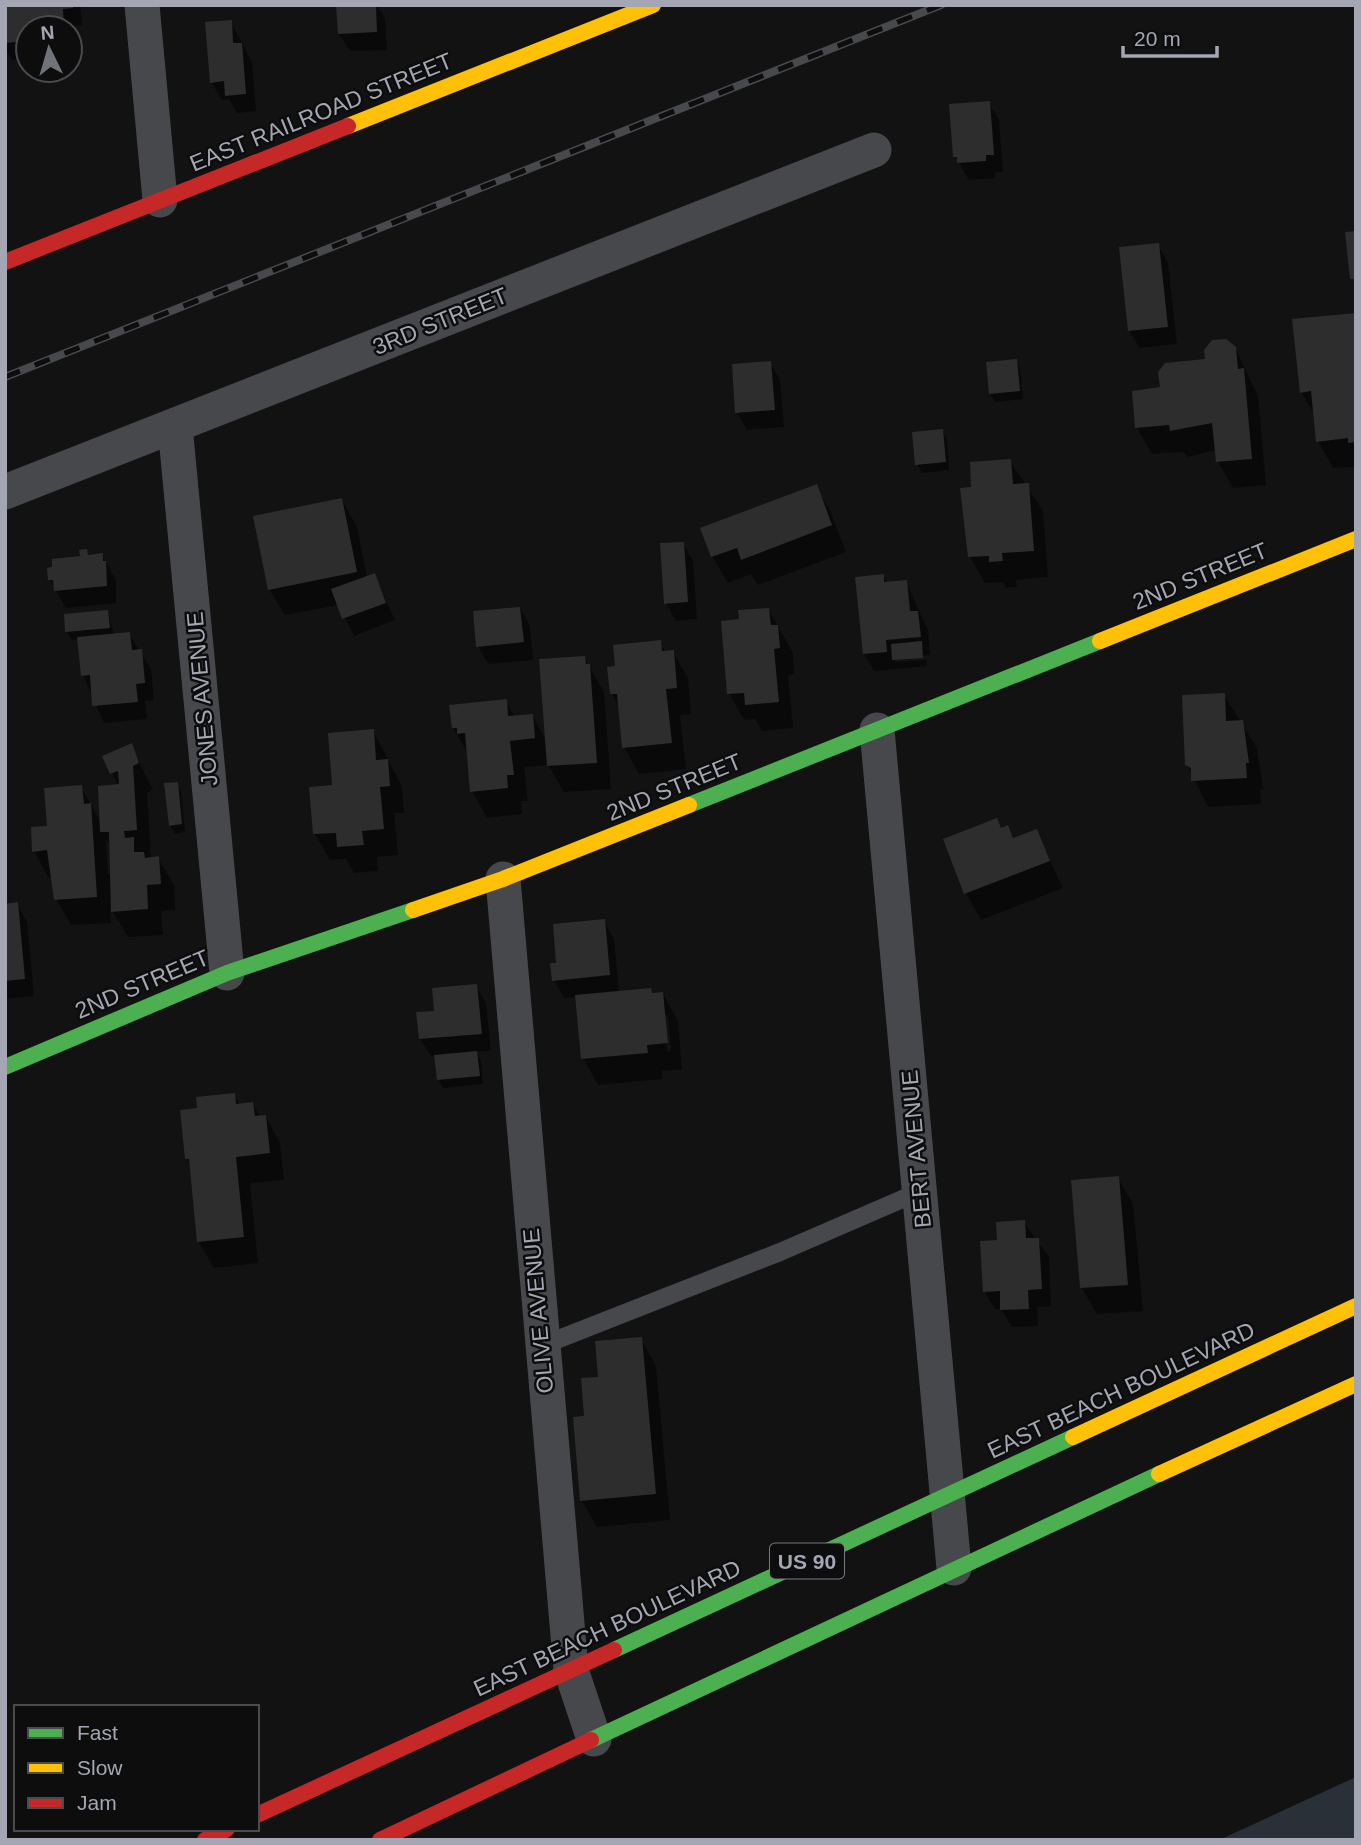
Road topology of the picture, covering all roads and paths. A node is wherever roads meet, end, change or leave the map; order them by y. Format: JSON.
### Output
{"nodes":[{"id":1,"x":142,"y":5,"type":"edge"},
{"id":2,"x":653,"y":5,"type":"edge"},
{"id":3,"x":874,"y":150,"type":"dead end"},
{"id":4,"x":160,"y":200,"type":"junction"},
{"id":5,"x":5,"y":261,"type":"edge"},
{"id":6,"x":175,"y":426,"type":"junction"},
{"id":7,"x":5,"y":492,"type":"edge"},
{"id":8,"x":1356,"y":539,"type":"edge"},
{"id":9,"x":877,"y":730,"type":"junction"},
{"id":10,"x":503,"y":879,"type":"junction"},
{"id":11,"x":228,"y":973,"type":"junction"},
{"id":12,"x":5,"y":1067,"type":"edge"},
{"id":13,"x":920,"y":1191,"type":"junction"},
{"id":14,"x":1356,"y":1306,"type":"edge"},
{"id":15,"x":541,"y":1346,"type":"junction"},
{"id":16,"x":1356,"y":1384,"type":"edge"},
{"id":17,"x":948,"y":1496,"type":"junction"},
{"id":18,"x":954,"y":1568,"type":"junction"},
{"id":19,"x":571,"y":1670,"type":"junction"},
{"id":20,"x":594,"y":1739,"type":"junction"},
{"id":21,"x":259,"y":1814,"type":"edge"},
{"id":22,"x":223,"y":1831,"type":"edge"},
{"id":23,"x":205,"y":1840,"type":"edge"},
{"id":24,"x":380,"y":1840,"type":"edge"}],
"edges":[{"from":1,"to":4,"type":"street"},
{"from":2,"to":4,"type":"main road","name":"EAST RAILROAD STREET"},
{"from":3,"to":6,"type":"street","name":"3RD STREET"},
{"from":4,"to":5,"type":"main road","name":"EAST RAILROAD STREET"},
{"from":6,"to":7,"type":"street","name":"3RD STREET"},
{"from":6,"to":11,"type":"street","name":"JONES AVENUE"},
{"from":8,"to":9,"type":"main road","name":"2ND STREET"},
{"from":9,"to":10,"type":"main road","name":"2ND STREET"},
{"from":9,"to":13,"type":"street","name":"BERT AVENUE"},
{"from":10,"to":11,"type":"main road","name":"2ND STREET"},
{"from":10,"to":15,"type":"street","name":"OLIVE AVENUE"},
{"from":11,"to":12,"type":"main road","name":"2ND STREET"},
{"from":13,"to":15,"type":"lane"},
{"from":13,"to":17,"type":"street","name":"BERT AVENUE"},
{"from":14,"to":17,"type":"main road","name":"EAST BEACH BOULEVARD","number":"US 90"},
{"from":15,"to":19,"type":"street","name":"OLIVE AVENUE"},
{"from":16,"to":18,"type":"main road"},
{"from":17,"to":18,"type":"street","name":"BERT AVENUE"},
{"from":17,"to":19,"type":"main road","name":"EAST BEACH BOULEVARD","number":"US 90"},
{"from":18,"to":20,"type":"main road"},
{"from":19,"to":20,"type":"street","name":"OLIVE AVENUE"},
{"from":19,"to":21,"type":"main road","name":"EAST BEACH BOULEVARD","number":"US 90"},
{"from":20,"to":24,"type":"main road"},
{"from":22,"to":23,"type":"main road"}]}
